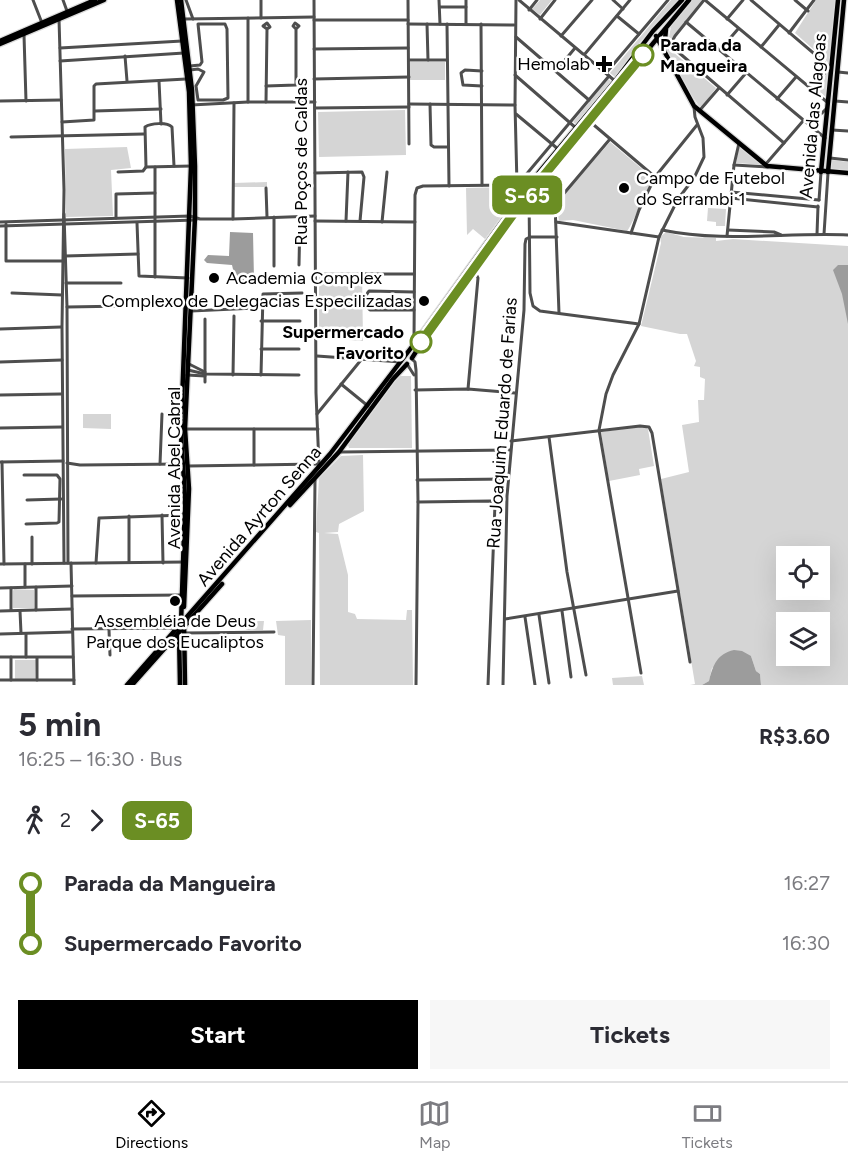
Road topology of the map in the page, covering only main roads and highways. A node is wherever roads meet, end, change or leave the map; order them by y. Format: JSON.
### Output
{"nodes":[{"id":1,"x":104,"y":0,"type":"edge"},
{"id":2,"x":179,"y":0,"type":"edge"},
{"id":3,"x":682,"y":0,"type":"edge"},
{"id":4,"x":689,"y":0,"type":"edge"},
{"id":5,"x":838,"y":0,"type":"edge"},
{"id":6,"x":844,"y":0,"type":"edge"},
{"id":7,"x":94,"y":1,"type":"edge"},
{"id":8,"x":181,"y":20,"type":"junction"},
{"id":9,"x":43,"y":24,"type":"junction"},
{"id":10,"x":659,"y":25,"type":"junction"},
{"id":11,"x":666,"y":28,"type":"junction"},
{"id":12,"x":653,"y":31,"type":"junction"},
{"id":13,"x":657,"y":38,"type":"junction"},
{"id":14,"x":1,"y":42,"type":"edge"},
{"id":15,"x":664,"y":51,"type":"junction"},
{"id":16,"x":185,"y":52,"type":"junction"},
{"id":17,"x":834,"y":75,"type":"junction"},
{"id":18,"x":189,"y":78,"type":"junction"},
{"id":19,"x":830,"y":121,"type":"junction"},
{"id":20,"x":553,"y":160,"type":"junction"},
{"id":21,"x":821,"y":172,"type":"junction"},
{"id":22,"x":828,"y":172,"type":"junction"},
{"id":23,"x":848,"y":173,"type":"edge"},
{"id":24,"x":528,"y":191,"type":"junction"},
{"id":25,"x":188,"y":309,"type":"junction"},
{"id":26,"x":424,"y":334,"type":"junction"},
{"id":27,"x":403,"y":358,"type":"junction"},
{"id":28,"x":413,"y":358,"type":"junction"},
{"id":29,"x":407,"y":364,"type":"junction"},
{"id":30,"x":183,"y":429,"type":"junction"},
{"id":31,"x":182,"y":628,"type":"junction"},
{"id":32,"x":128,"y":685,"type":"edge"},
{"id":33,"x":132,"y":685,"type":"edge"},
{"id":34,"x":180,"y":685,"type":"edge"},
{"id":35,"x":185,"y":685,"type":"edge"}],
"edges":[{"from":1,"to":7,"type":"main road"},
{"from":2,"to":8,"type":"main road","name":"Avenida Abel Cabral"},
{"from":3,"to":10,"type":"main road","name":"Avenida Ayrton Senna"},
{"from":4,"to":11,"type":"main road","name":"Avenida Ayrton Senna"},
{"from":5,"to":17,"type":"main road","name":"Avenida das Alagoas"},
{"from":6,"to":17,"type":"main road","name":"Avenida das Alagoas"},
{"from":7,"to":9,"type":"main road"},
{"from":8,"to":16,"type":"main road","name":"Avenida Abel Cabral"},
{"from":8,"to":16,"type":"main road","name":"Avenida Abel Cabral"},
{"from":9,"to":14,"type":"main road"},
{"from":9,"to":14,"type":"main road"},
{"from":10,"to":11,"type":"main road"},
{"from":10,"to":12,"type":"main road","name":"Avenida Ayrton Senna"},
{"from":11,"to":13,"type":"main road","name":"Avenida Ayrton Senna"},
{"from":11,"to":15,"type":"main road"},
{"from":12,"to":13,"type":"main road"},
{"from":12,"to":20,"type":"main road","name":"Avenida Ayrton Senna"},
{"from":13,"to":15,"type":"main road"},
{"from":13,"to":20,"type":"main road","name":"Avenida Ayrton Senna"},
{"from":15,"to":21,"type":"main road"},
{"from":16,"to":18,"type":"main road","name":"Avenida Abel Cabral"},
{"from":16,"to":18,"type":"main road","name":"Avenida Abel Cabral"},
{"from":17,"to":19,"type":"main road","name":"Avenida das Alagoas"},
{"from":17,"to":19,"type":"main road","name":"Avenida das Alagoas"},
{"from":18,"to":25,"type":"main road","name":"Avenida Abel Cabral"},
{"from":19,"to":21,"type":"main road","name":"Avenida das Alagoas"},
{"from":19,"to":22,"type":"main road","name":"Avenida das Alagoas"},
{"from":20,"to":24,"type":"main road","name":"Avenida Ayrton Senna"},
{"from":21,"to":22,"type":"main road"},
{"from":22,"to":23,"type":"main road"},
{"from":24,"to":26,"type":"main road","name":"Avenida Ayrton Senna"},
{"from":24,"to":26,"type":"main road","name":"Avenida Ayrton Senna"},
{"from":25,"to":30,"type":"main road","name":"Avenida Abel Cabral"},
{"from":25,"to":30,"type":"main road","name":"Avenida Abel Cabral"},
{"from":26,"to":27,"type":"main road","name":"Avenida Ayrton Senna"},
{"from":26,"to":28,"type":"main road","name":"Avenida Ayrton Senna"},
{"from":27,"to":28,"type":"main road"},
{"from":27,"to":29,"type":"main road"},
{"from":27,"to":31,"type":"main road","name":"Avenida Ayrton Senna"},
{"from":28,"to":29,"type":"main road","name":"Avenida Ayrton Senna"},
{"from":29,"to":31,"type":"main road","name":"Avenida Ayrton Senna"},
{"from":30,"to":31,"type":"main road","name":"Avenida Abel Cabral"},
{"from":31,"to":32,"type":"main road","name":"Avenida Ayrton Senna"},
{"from":31,"to":33,"type":"main road","name":"Avenida Ayrton Senna"},
{"from":31,"to":34,"type":"main road"},
{"from":31,"to":35,"type":"main road"}]}
